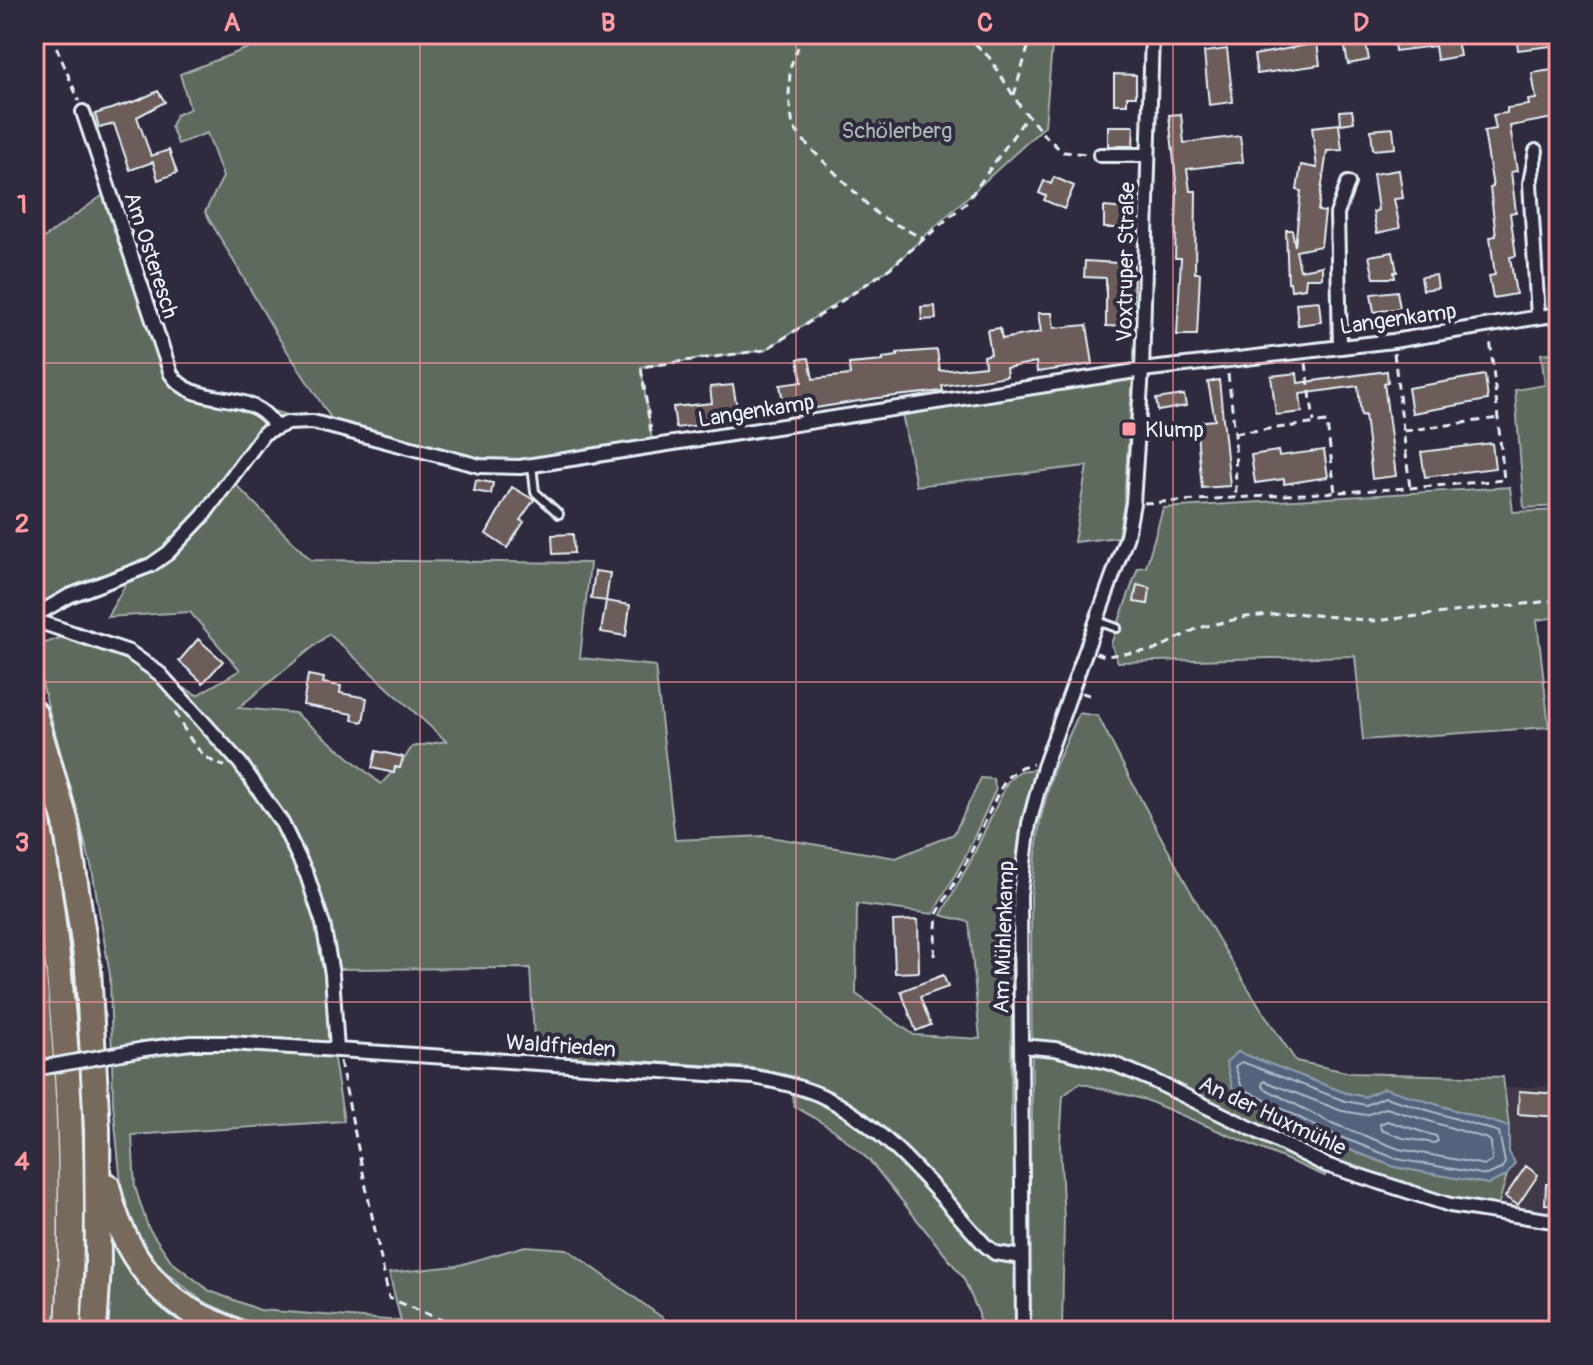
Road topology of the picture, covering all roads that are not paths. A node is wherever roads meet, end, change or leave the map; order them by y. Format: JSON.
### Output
{"nodes":[{"id":1,"x":1156,"y":34,"type":"edge"},
{"id":2,"x":83,"y":112,"type":"road end"},
{"id":3,"x":1536,"y":151,"type":"dead end"},
{"id":4,"x":1100,"y":155,"type":"road end"},
{"id":5,"x":1147,"y":155,"type":"junction"},
{"id":6,"x":1348,"y":183,"type":"dead end"},
{"id":7,"x":1559,"y":314,"type":"edge"},
{"id":8,"x":1538,"y":317,"type":"junction"},
{"id":9,"x":1340,"y":346,"type":"junction"},
{"id":10,"x":1142,"y":370,"type":"junction"},
{"id":11,"x":275,"y":426,"type":"junction"},
{"id":12,"x":532,"y":465,"type":"junction"},
{"id":13,"x":559,"y":514,"type":"dead end"},
{"id":14,"x":34,"y":618,"type":"edge"},
{"id":15,"x":1097,"y":621,"type":"junction"},
{"id":16,"x":1117,"y":628,"type":"dead end"},
{"id":17,"x":34,"y":713,"type":"edge"},
{"id":18,"x":34,"y":799,"type":"edge"},
{"id":19,"x":34,"y":975,"type":"edge"},
{"id":20,"x":1021,"y":1046,"type":"junction"},
{"id":21,"x":337,"y":1050,"type":"junction"},
{"id":22,"x":34,"y":1069,"type":"edge"},
{"id":23,"x":97,"y":1129,"type":"junction"},
{"id":24,"x":1559,"y":1222,"type":"edge"},
{"id":25,"x":1022,"y":1257,"type":"junction"},
{"id":26,"x":42,"y":1331,"type":"edge"},
{"id":27,"x":68,"y":1331,"type":"edge"},
{"id":28,"x":94,"y":1331,"type":"edge"},
{"id":29,"x":233,"y":1331,"type":"edge"},
{"id":30,"x":1023,"y":1331,"type":"edge"}],
"edges":[{"from":1,"to":5,"type":"street","name":"Voxtruper Straße"},
{"from":2,"to":11,"type":"street","name":"Am Osteresch"},
{"from":3,"to":8,"type":"street"},
{"from":4,"to":5,"type":"street","name":"Voxtruper Straße"},
{"from":5,"to":10,"type":"street","name":"Voxtruper Straße"},
{"from":6,"to":9,"type":"street"},
{"from":7,"to":8,"type":"street","name":"Langenkamp"},
{"from":8,"to":9,"type":"street","name":"Langenkamp"},
{"from":9,"to":10,"type":"street","name":"Langenkamp"},
{"from":10,"to":12,"type":"street","name":"Langenkamp"},
{"from":10,"to":15,"type":"street","name":"Am Mühlenkamp"},
{"from":11,"to":12,"type":"street","name":"Langenkamp"},
{"from":11,"to":14,"type":"street"},
{"from":12,"to":13,"type":"lane"},
{"from":14,"to":21,"type":"street"},
{"from":15,"to":16,"type":"lane"},
{"from":15,"to":20,"type":"street","name":"Am Mühlenkamp"},
{"from":17,"to":23,"type":"highway"},
{"from":18,"to":27,"type":"highway"},
{"from":19,"to":26,"type":"highway"},
{"from":20,"to":24,"type":"street","name":"An der Huxmühle"},
{"from":20,"to":25,"type":"street","name":"Am Mühlenkamp"},
{"from":21,"to":22,"type":"street","name":"Waldfrieden","bridge":true},
{"from":21,"to":25,"type":"street","name":"Waldfrieden"},
{"from":23,"to":28,"type":"highway"},
{"from":23,"to":29,"type":"highway"},
{"from":25,"to":30,"type":"street","name":"Am Mühlenkamp"}]}
